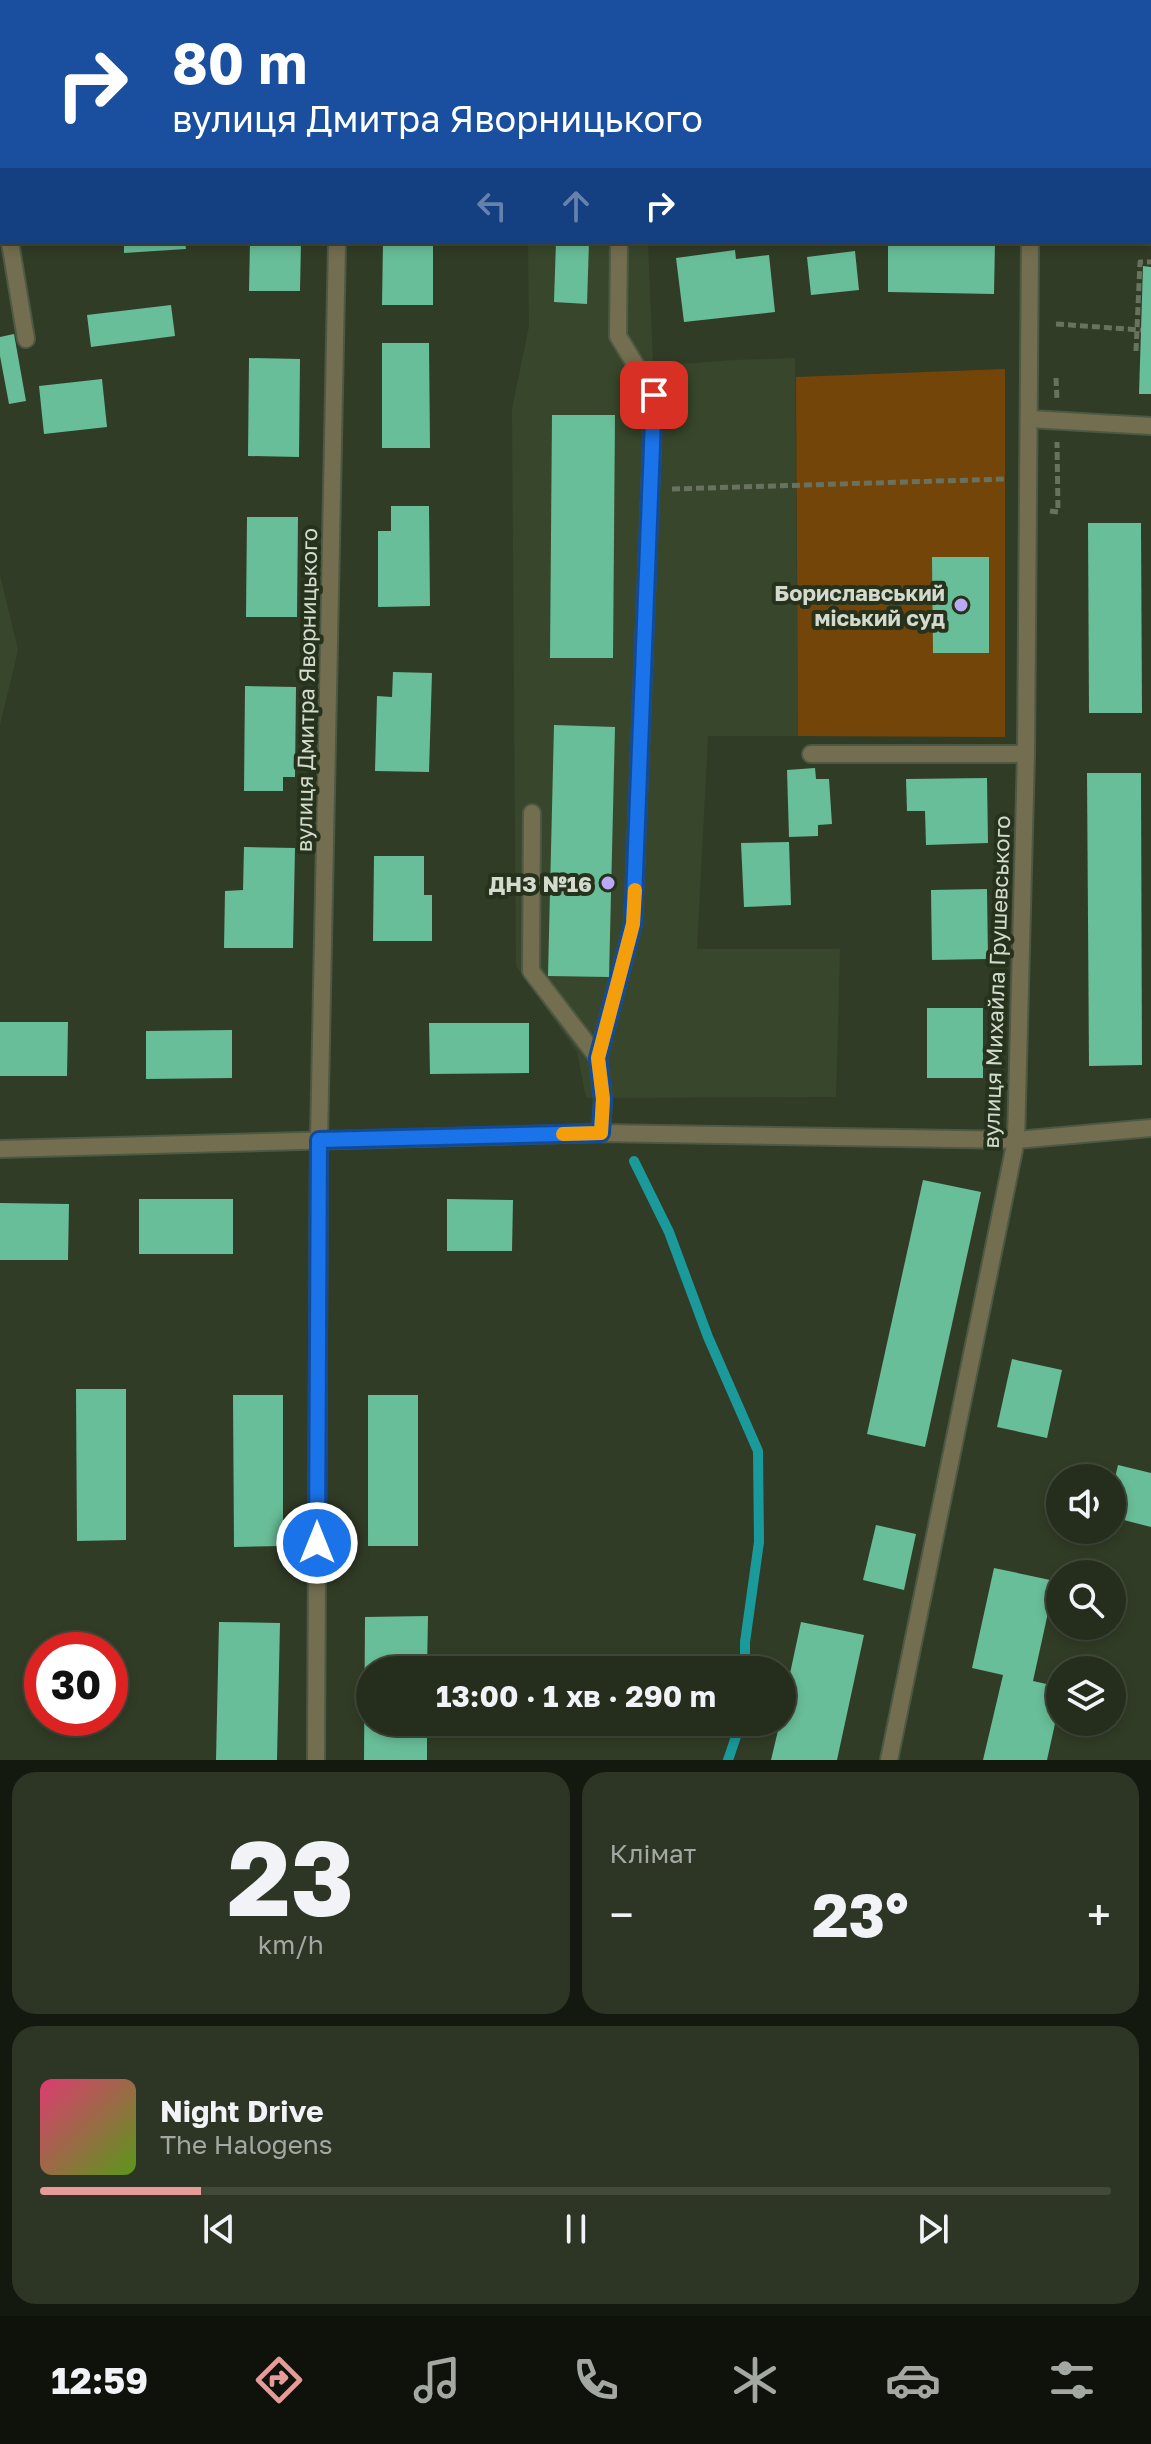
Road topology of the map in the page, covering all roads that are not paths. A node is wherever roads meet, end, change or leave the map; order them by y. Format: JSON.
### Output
{"nodes":[{"id":1,"x":10,"y":244,"type":"edge"},
{"id":2,"x":337,"y":244,"type":"edge"},
{"id":3,"x":619,"y":244,"type":"edge"},
{"id":4,"x":1030,"y":244,"type":"edge"},
{"id":5,"x":26,"y":339,"type":"dead end"},
{"id":6,"x":1030,"y":419,"type":"junction"},
{"id":7,"x":1151,"y":426,"type":"edge"},
{"id":8,"x":811,"y":754,"type":"dead end"},
{"id":9,"x":1026,"y":754,"type":"junction"},
{"id":10,"x":532,"y":813,"type":"dead end"},
{"id":11,"x":598,"y":1058,"type":"junction"},
{"id":12,"x":1151,"y":1128,"type":"edge"},
{"id":13,"x":601,"y":1133,"type":"junction"},
{"id":14,"x":319,"y":1140,"type":"junction"},
{"id":15,"x":1016,"y":1140,"type":"junction"},
{"id":16,"x":0,"y":1149,"type":"edge"},
{"id":17,"x":316,"y":1760,"type":"edge"},
{"id":18,"x":889,"y":1760,"type":"edge"}],
"edges":[{"from":1,"to":5,"type":"street"},
{"from":2,"to":14,"type":"street","name":"вулиця Дмитра Яворницького"},
{"from":3,"to":11,"type":"street"},
{"from":4,"to":6,"type":"street","name":"вулиця Михайла Грушевського"},
{"from":6,"to":7,"type":"street"},
{"from":6,"to":9,"type":"street","name":"вулиця Михайла Грушевського"},
{"from":8,"to":9,"type":"street"},
{"from":9,"to":15,"type":"street","name":"вулиця Михайла Грушевського"},
{"from":10,"to":11,"type":"street"},
{"from":11,"to":13,"type":"street"},
{"from":12,"to":15,"type":"street"},
{"from":13,"to":14,"type":"street"},
{"from":13,"to":15,"type":"street"},
{"from":14,"to":16,"type":"street"},
{"from":14,"to":17,"type":"street","name":"вулиця Дмитра Яворницького"},
{"from":15,"to":18,"type":"street","name":"вулиця Михайла Грушевського"}]}
